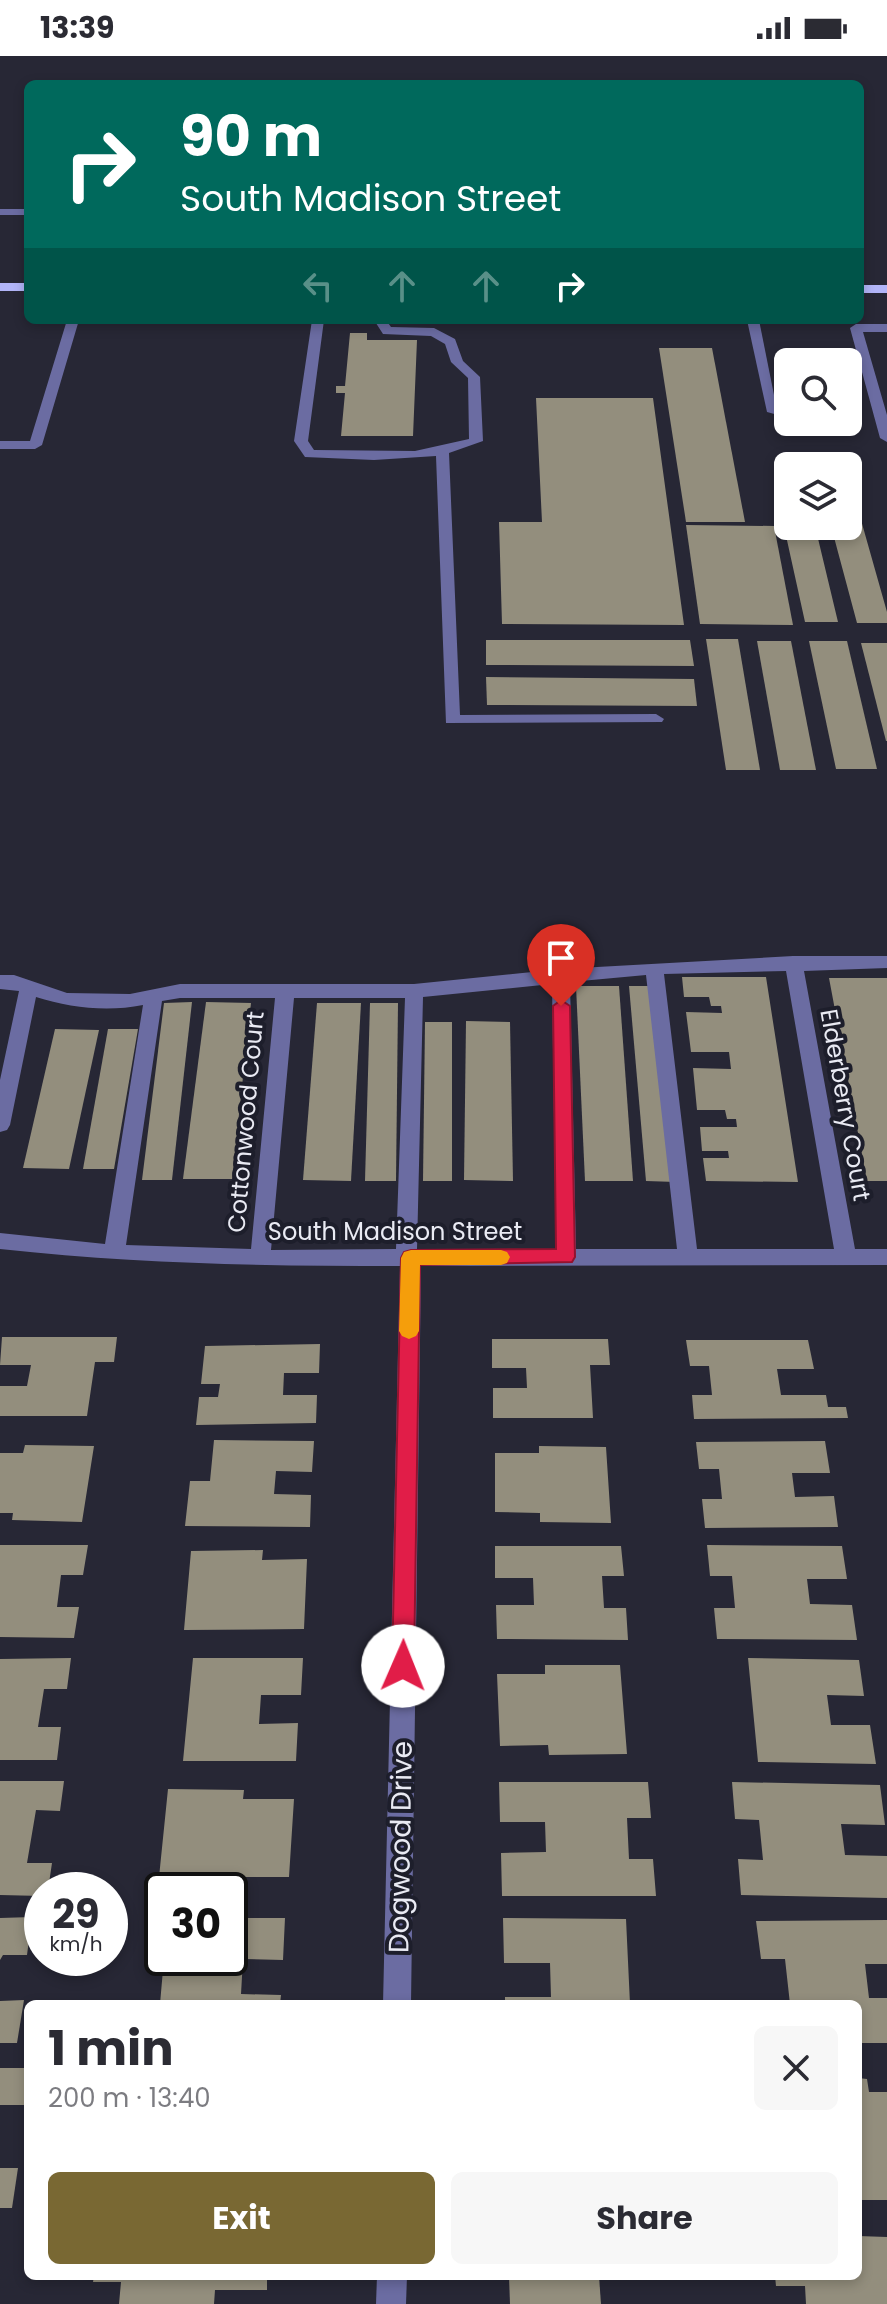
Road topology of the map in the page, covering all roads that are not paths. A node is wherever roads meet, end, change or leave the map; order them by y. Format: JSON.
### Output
{"nodes":[{"id":1,"x":0,"y":212,"type":"edge"},
{"id":2,"x":24,"y":212,"type":"edge"},
{"id":3,"x":0,"y":287,"type":"edge"},
{"id":4,"x":24,"y":287,"type":"edge"},
{"id":5,"x":864,"y":289,"type":"edge"},
{"id":6,"x":887,"y":289,"type":"edge"},
{"id":7,"x":72,"y":324,"type":"edge"},
{"id":8,"x":317,"y":324,"type":"edge"},
{"id":9,"x":383,"y":324,"type":"edge"},
{"id":10,"x":754,"y":324,"type":"edge"},
{"id":11,"x":887,"y":328,"type":"edge"},
{"id":12,"x":773,"y":412,"type":"dead end"},
{"id":13,"x":884,"y":416,"type":"edge"},
{"id":14,"x":887,"y":438,"type":"edge"},
{"id":15,"x":0,"y":445,"type":"edge"},
{"id":16,"x":443,"y":453,"type":"junction"},
{"id":17,"x":656,"y":719,"type":"dead end"},
{"id":18,"x":793,"y":962,"type":"junction"},
{"id":19,"x":887,"y":962,"type":"edge"},
{"id":20,"x":654,"y":968,"type":"junction"},
{"id":21,"x":561,"y":975,"type":"junction"},
{"id":22,"x":0,"y":982,"type":"edge"},
{"id":23,"x":29,"y":987,"type":"junction"},
{"id":24,"x":285,"y":991,"type":"junction"},
{"id":25,"x":414,"y":991,"type":"junction"},
{"id":26,"x":154,"y":996,"type":"junction"},
{"id":27,"x":0,"y":1125,"type":"edge"},
{"id":28,"x":0,"y":1241,"type":"edge"},
{"id":29,"x":114,"y":1253,"type":"junction"},
{"id":30,"x":846,"y":1256,"type":"junction"},
{"id":31,"x":566,"y":1257,"type":"junction"},
{"id":32,"x":688,"y":1257,"type":"junction"},
{"id":33,"x":260,"y":1258,"type":"junction"},
{"id":34,"x":408,"y":1258,"type":"junction"},
{"id":35,"x":886,"y":1263,"type":"edge"},
{"id":36,"x":397,"y":2000,"type":"edge"},
{"id":37,"x":392,"y":2280,"type":"edge"},
{"id":38,"x":391,"y":2304,"type":"edge"}],
"edges":[{"from":1,"to":2,"type":"street"},
{"from":3,"to":4,"type":"main road"},
{"from":5,"to":6,"type":"main road"},
{"from":7,"to":15,"type":"street"},
{"from":8,"to":16,"type":"street"},
{"from":9,"to":16,"type":"street"},
{"from":10,"to":12,"type":"street"},
{"from":11,"to":13,"type":"street"},
{"from":13,"to":14,"type":"street"},
{"from":16,"to":17,"type":"street"},
{"from":18,"to":19,"type":"street"},
{"from":18,"to":20,"type":"street"},
{"from":18,"to":30,"type":"street","name":"Elderberry Court"},
{"from":20,"to":21,"type":"street"},
{"from":20,"to":32,"type":"street"},
{"from":21,"to":25,"type":"street"},
{"from":21,"to":31,"type":"street"},
{"from":22,"to":23,"type":"street"},
{"from":23,"to":26,"type":"street"},
{"from":23,"to":27,"type":"street"},
{"from":24,"to":25,"type":"street"},
{"from":24,"to":26,"type":"street"},
{"from":24,"to":33,"type":"street","name":"Cottonwood Court"},
{"from":25,"to":34,"type":"street","name":"Dogwood Drive"},
{"from":26,"to":29,"type":"street"},
{"from":28,"to":29,"type":"street","name":"South Madison Street"},
{"from":29,"to":33,"type":"street","name":"South Madison Street"},
{"from":30,"to":32,"type":"street","name":"South Madison Street"},
{"from":30,"to":35,"type":"street","name":"South Madison Street"},
{"from":31,"to":32,"type":"street","name":"South Madison Street"},
{"from":31,"to":34,"type":"street","name":"South Madison Street"},
{"from":33,"to":34,"type":"street","name":"South Madison Street"},
{"from":34,"to":36,"type":"street","name":"Dogwood Drive"},
{"from":37,"to":38,"type":"street"}]}
